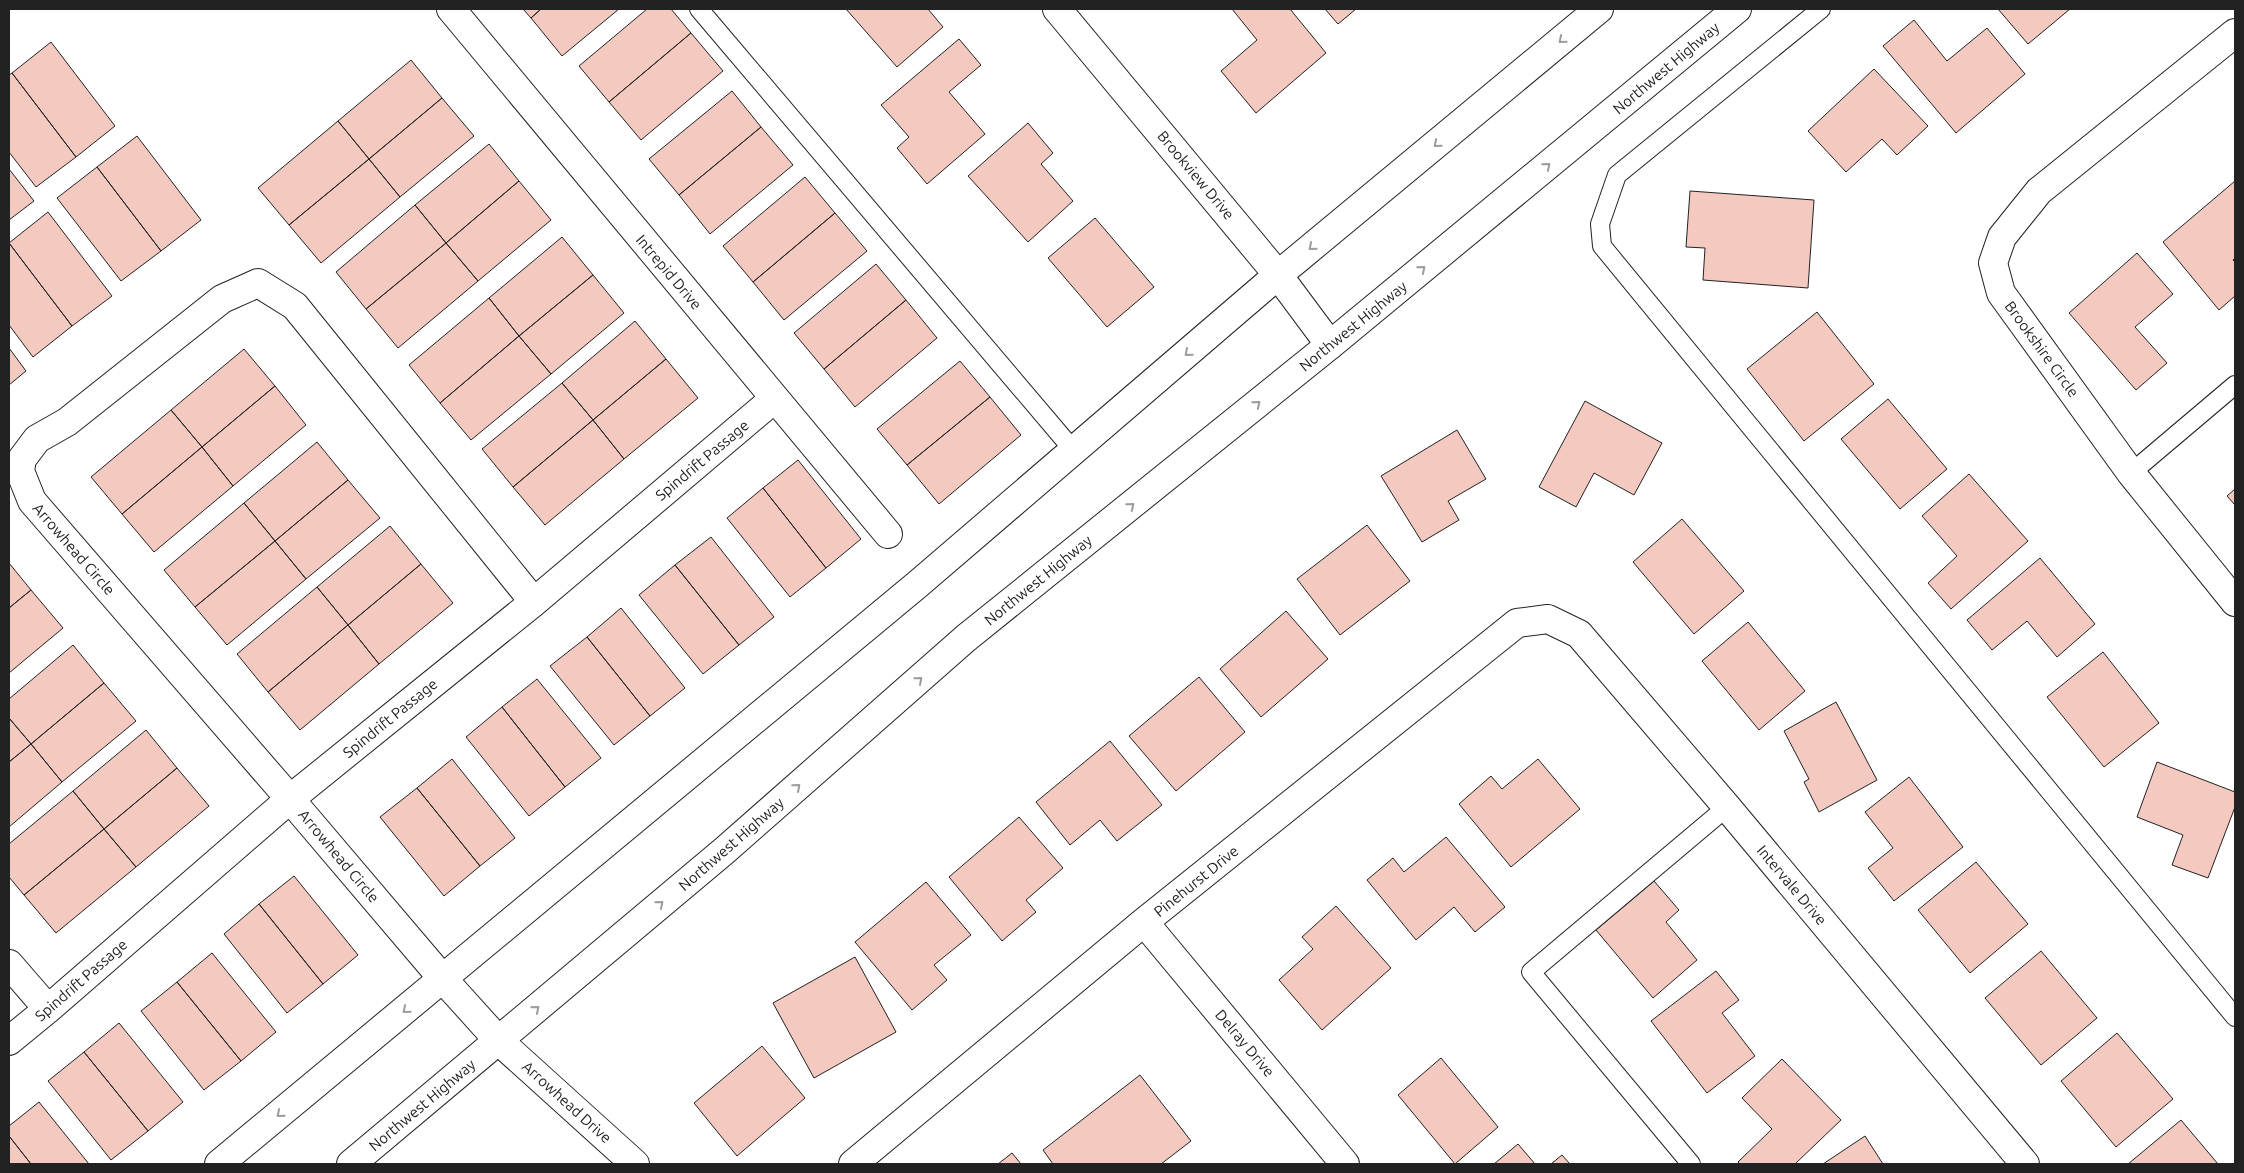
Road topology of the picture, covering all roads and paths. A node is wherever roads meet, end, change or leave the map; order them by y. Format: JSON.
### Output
{"nodes":[{"id":1,"x":451,"y":9,"type":"edge"},
{"id":2,"x":699,"y":9,"type":"edge"},
{"id":3,"x":1599,"y":9,"type":"edge"},
{"id":4,"x":1737,"y":9,"type":"edge"},
{"id":5,"x":1821,"y":9,"type":"edge"},
{"id":6,"x":1071,"y":14,"type":"edge"},
{"id":7,"x":2235,"y":32,"type":"edge"},
{"id":8,"x":1278,"y":275,"type":"junction"},
{"id":9,"x":1330,"y":345,"type":"junction"},
{"id":10,"x":2235,"y":385,"type":"edge"},
{"id":11,"x":774,"y":399,"type":"junction"},
{"id":12,"x":1074,"y":451,"type":"junction"},
{"id":13,"x":2131,"y":473,"type":"junction"},
{"id":14,"x":888,"y":534,"type":"dead end"},
{"id":15,"x":534,"y":602,"type":"junction"},
{"id":16,"x":2235,"y":602,"type":"edge"},
{"id":17,"x":1548,"y":619,"type":"joint"},
{"id":18,"x":290,"y":799,"type":"junction"},
{"id":19,"x":1727,"y":807,"type":"junction"},
{"id":20,"x":1144,"y":922,"type":"junction"},
{"id":21,"x":9,"y":964,"type":"edge"},
{"id":22,"x":443,"y":979,"type":"junction"},
{"id":23,"x":48,"y":1009,"type":"junction"},
{"id":24,"x":2235,"y":1017,"type":"edge"},
{"id":25,"x":498,"y":1040,"type":"junction"},
{"id":26,"x":9,"y":1041,"type":"edge"},
{"id":27,"x":219,"y":1164,"type":"edge"},
{"id":28,"x":351,"y":1164,"type":"edge"},
{"id":29,"x":636,"y":1164,"type":"edge"},
{"id":30,"x":853,"y":1164,"type":"edge"},
{"id":31,"x":1345,"y":1164,"type":"edge"},
{"id":32,"x":1691,"y":1164,"type":"edge"},
{"id":33,"x":2025,"y":1164,"type":"edge"}],
"edges":[{"from":1,"to":11,"type":"street","name":"Intrepid Drive"},
{"from":2,"to":12,"type":"lane"},
{"from":3,"to":8,"type":"street","one_way":true},
{"from":9,"to":4,"type":"street","name":"Northwest Highway","one_way":true},
{"from":5,"to":24,"type":"lane"},
{"from":6,"to":8,"type":"street","name":"Brookview Drive"},
{"from":7,"to":13,"type":"street","name":"Brookshire Circle"},
{"from":8,"to":9,"type":"street","name":"Brookview Drive"},
{"from":8,"to":12,"type":"street","one_way":true},
{"from":25,"to":9,"type":"street","name":"Northwest Highway","one_way":true},
{"from":10,"to":13,"type":"lane"},
{"from":11,"to":14,"type":"street","name":"Intrepid Drive"},
{"from":11,"to":15,"type":"street","name":"Spindrift Passage"},
{"from":12,"to":22,"type":"street"},
{"from":13,"to":16,"type":"street","name":"Brookshire Circle"},
{"from":15,"to":18,"type":"street","name":"Spindrift Passage"},
{"from":15,"to":18,"type":"street","name":"Arrowhead Circle"},
{"from":17,"to":19,"type":"street","name":"Intervale Drive"},
{"from":17,"to":20,"type":"street","name":"Pinehurst Drive"},
{"from":18,"to":22,"type":"street","name":"Arrowhead Circle"},
{"from":18,"to":23,"type":"street","name":"Spindrift Passage"},
{"from":19,"to":32,"type":"lane"},
{"from":19,"to":33,"type":"street","name":"Intervale Drive"},
{"from":20,"to":30,"type":"street","name":"Pinehurst Drive"},
{"from":20,"to":31,"type":"street","name":"Delray Drive"},
{"from":21,"to":23,"type":"street"},
{"from":22,"to":25,"type":"street","name":"Arrowhead Circle"},
{"from":22,"to":27,"type":"street","one_way":true},
{"from":23,"to":26,"type":"street","name":"Spindrift Passage"},
{"from":25,"to":28,"type":"street","name":"Northwest Highway"},
{"from":25,"to":29,"type":"street","name":"Arrowhead Drive"}]}
